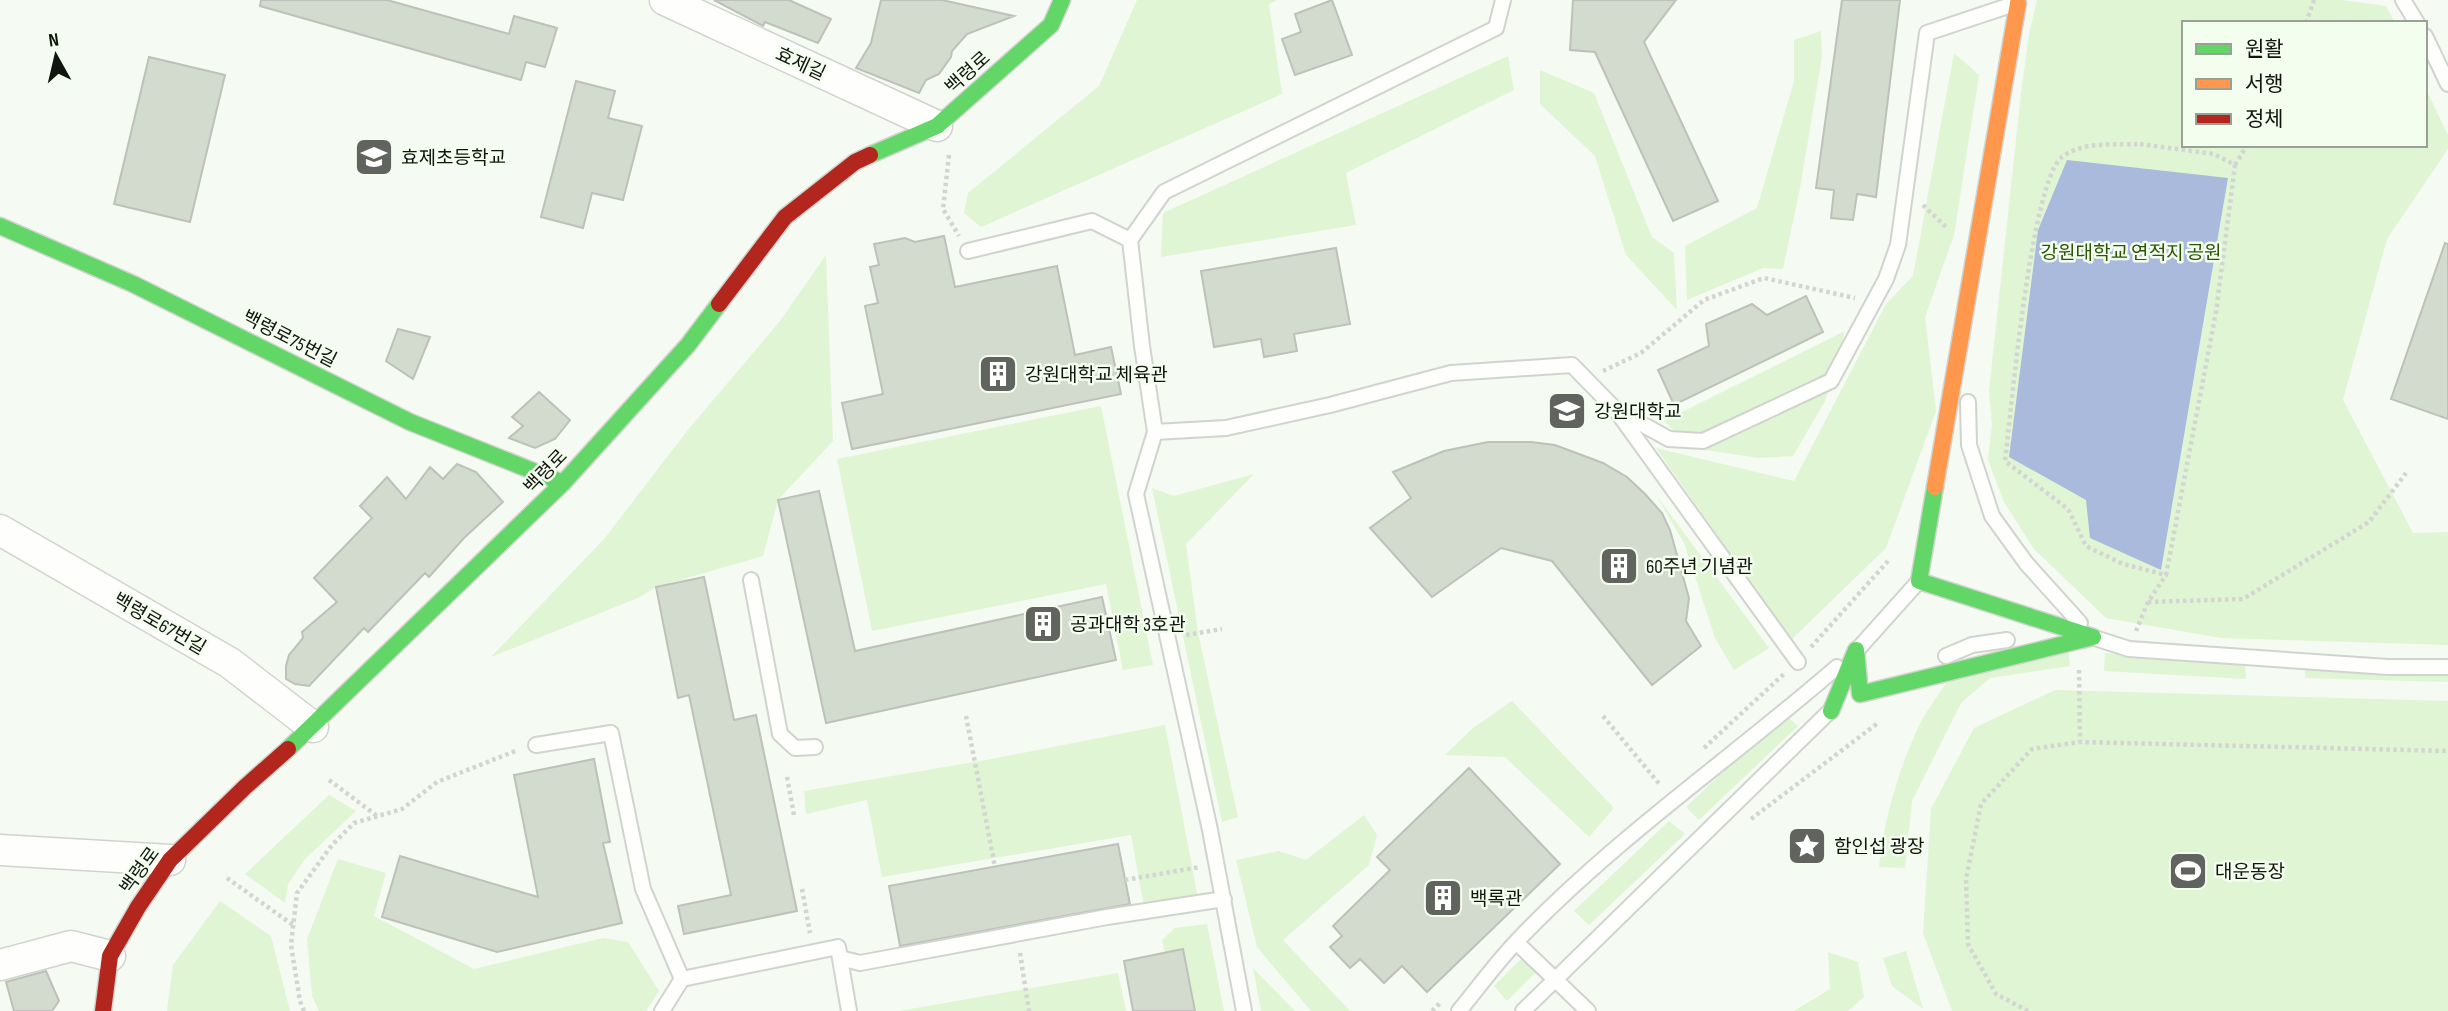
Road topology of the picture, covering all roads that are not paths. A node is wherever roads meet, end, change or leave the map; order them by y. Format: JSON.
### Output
{"nodes":[{"id":1,"x":665,"y":0,"type":"edge"},
{"id":2,"x":1062,"y":0,"type":"edge"},
{"id":3,"x":1503,"y":0,"type":"edge"},
{"id":4,"x":2403,"y":0,"type":"edge"},
{"id":5,"x":2018,"y":1,"type":"edge"},
{"id":6,"x":2416,"y":21,"type":"edge"},
{"id":7,"x":2427,"y":40,"type":"edge"},
{"id":8,"x":2448,"y":84,"type":"edge"},
{"id":9,"x":944,"y":137,"type":"junction"},
{"id":10,"x":0,"y":226,"type":"edge"},
{"id":11,"x":1130,"y":240,"type":"junction"},
{"id":12,"x":968,"y":251,"type":"road end"},
{"id":13,"x":1976,"y":336,"type":"dead end"},
{"id":14,"x":1615,"y":410,"type":"junction"},
{"id":15,"x":1155,"y":432,"type":"junction"},
{"id":16,"x":563,"y":483,"type":"junction"},
{"id":17,"x":0,"y":530,"type":"edge"},
{"id":18,"x":751,"y":580,"type":"dead end"},
{"id":19,"x":1919,"y":581,"type":"junction"},
{"id":20,"x":2074,"y":631,"type":"junction"},
{"id":21,"x":2093,"y":637,"type":"junction"},
{"id":22,"x":1856,"y":650,"type":"junction"},
{"id":23,"x":1798,"y":662,"type":"road end"},
{"id":24,"x":2448,"y":667,"type":"edge"},
{"id":25,"x":1860,"y":694,"type":"junction"},
{"id":26,"x":1831,"y":711,"type":"junction"},
{"id":27,"x":313,"y":727,"type":"junction"},
{"id":28,"x":536,"y":745,"type":"dead end"},
{"id":29,"x":815,"y":747,"type":"dead end"},
{"id":30,"x":0,"y":850,"type":"edge"},
{"id":31,"x":170,"y":860,"type":"junction"},
{"id":32,"x":1224,"y":899,"type":"junction"},
{"id":33,"x":1517,"y":942,"type":"junction"},
{"id":34,"x":110,"y":956,"type":"junction"},
{"id":35,"x":840,"y":958,"type":"junction"},
{"id":36,"x":0,"y":965,"type":"edge"},
{"id":37,"x":682,"y":979,"type":"junction"},
{"id":38,"x":1556,"y":979,"type":"junction"},
{"id":39,"x":103,"y":1011,"type":"edge"},
{"id":40,"x":662,"y":1011,"type":"edge"},
{"id":41,"x":849,"y":1011,"type":"edge"},
{"id":42,"x":1244,"y":1011,"type":"edge"},
{"id":43,"x":1458,"y":1011,"type":"edge"},
{"id":44,"x":1523,"y":1011,"type":"edge"},
{"id":45,"x":1588,"y":1011,"type":"edge"}],
"edges":[{"from":1,"to":9,"type":"street","name":"효제길"},
{"from":2,"to":9,"type":"street","name":"백령로"},
{"from":3,"to":11,"type":"lane"},
{"from":4,"to":6,"type":"lane"},
{"from":5,"to":13,"type":"lane"},
{"from":5,"to":14,"type":"lane"},
{"from":5,"to":19,"type":"street"},
{"from":7,"to":8,"type":"lane"},
{"from":9,"to":16,"type":"street","name":"백령로"},
{"from":10,"to":16,"type":"street","name":"백령로75번길"},
{"from":11,"to":12,"type":"lane"},
{"from":11,"to":15,"type":"lane"},
{"from":14,"to":15,"type":"lane"},
{"from":14,"to":23,"type":"lane"},
{"from":15,"to":32,"type":"lane"},
{"from":16,"to":27,"type":"street","name":"백령로"},
{"from":17,"to":27,"type":"street","name":"백령로67번길"},
{"from":18,"to":29,"type":"lane"},
{"from":19,"to":20,"type":"lane"},
{"from":19,"to":21,"type":"street"},
{"from":19,"to":21,"type":"lane"},
{"from":19,"to":22,"type":"lane"},
{"from":20,"to":21,"type":"lane"},
{"from":20,"to":25,"type":"lane"},
{"from":21,"to":24,"type":"lane"},
{"from":21,"to":25,"type":"street"},
{"from":22,"to":25,"type":"street"},
{"from":22,"to":26,"type":"lane"},
{"from":22,"to":33,"type":"lane"},
{"from":25,"to":26,"type":"lane"},
{"from":26,"to":38,"type":"lane"},
{"from":27,"to":31,"type":"street","name":"백령로"},
{"from":28,"to":37,"type":"lane"},
{"from":30,"to":31,"type":"street"},
{"from":31,"to":34,"type":"street","name":"백령로"},
{"from":32,"to":35,"type":"lane"},
{"from":32,"to":42,"type":"lane"},
{"from":33,"to":38,"type":"lane"},
{"from":33,"to":43,"type":"lane"},
{"from":34,"to":36,"type":"street"},
{"from":34,"to":39,"type":"street","name":"백령로"},
{"from":35,"to":37,"type":"lane"},
{"from":35,"to":41,"type":"lane"},
{"from":37,"to":40,"type":"lane"},
{"from":38,"to":44,"type":"lane"},
{"from":38,"to":45,"type":"lane"}]}
